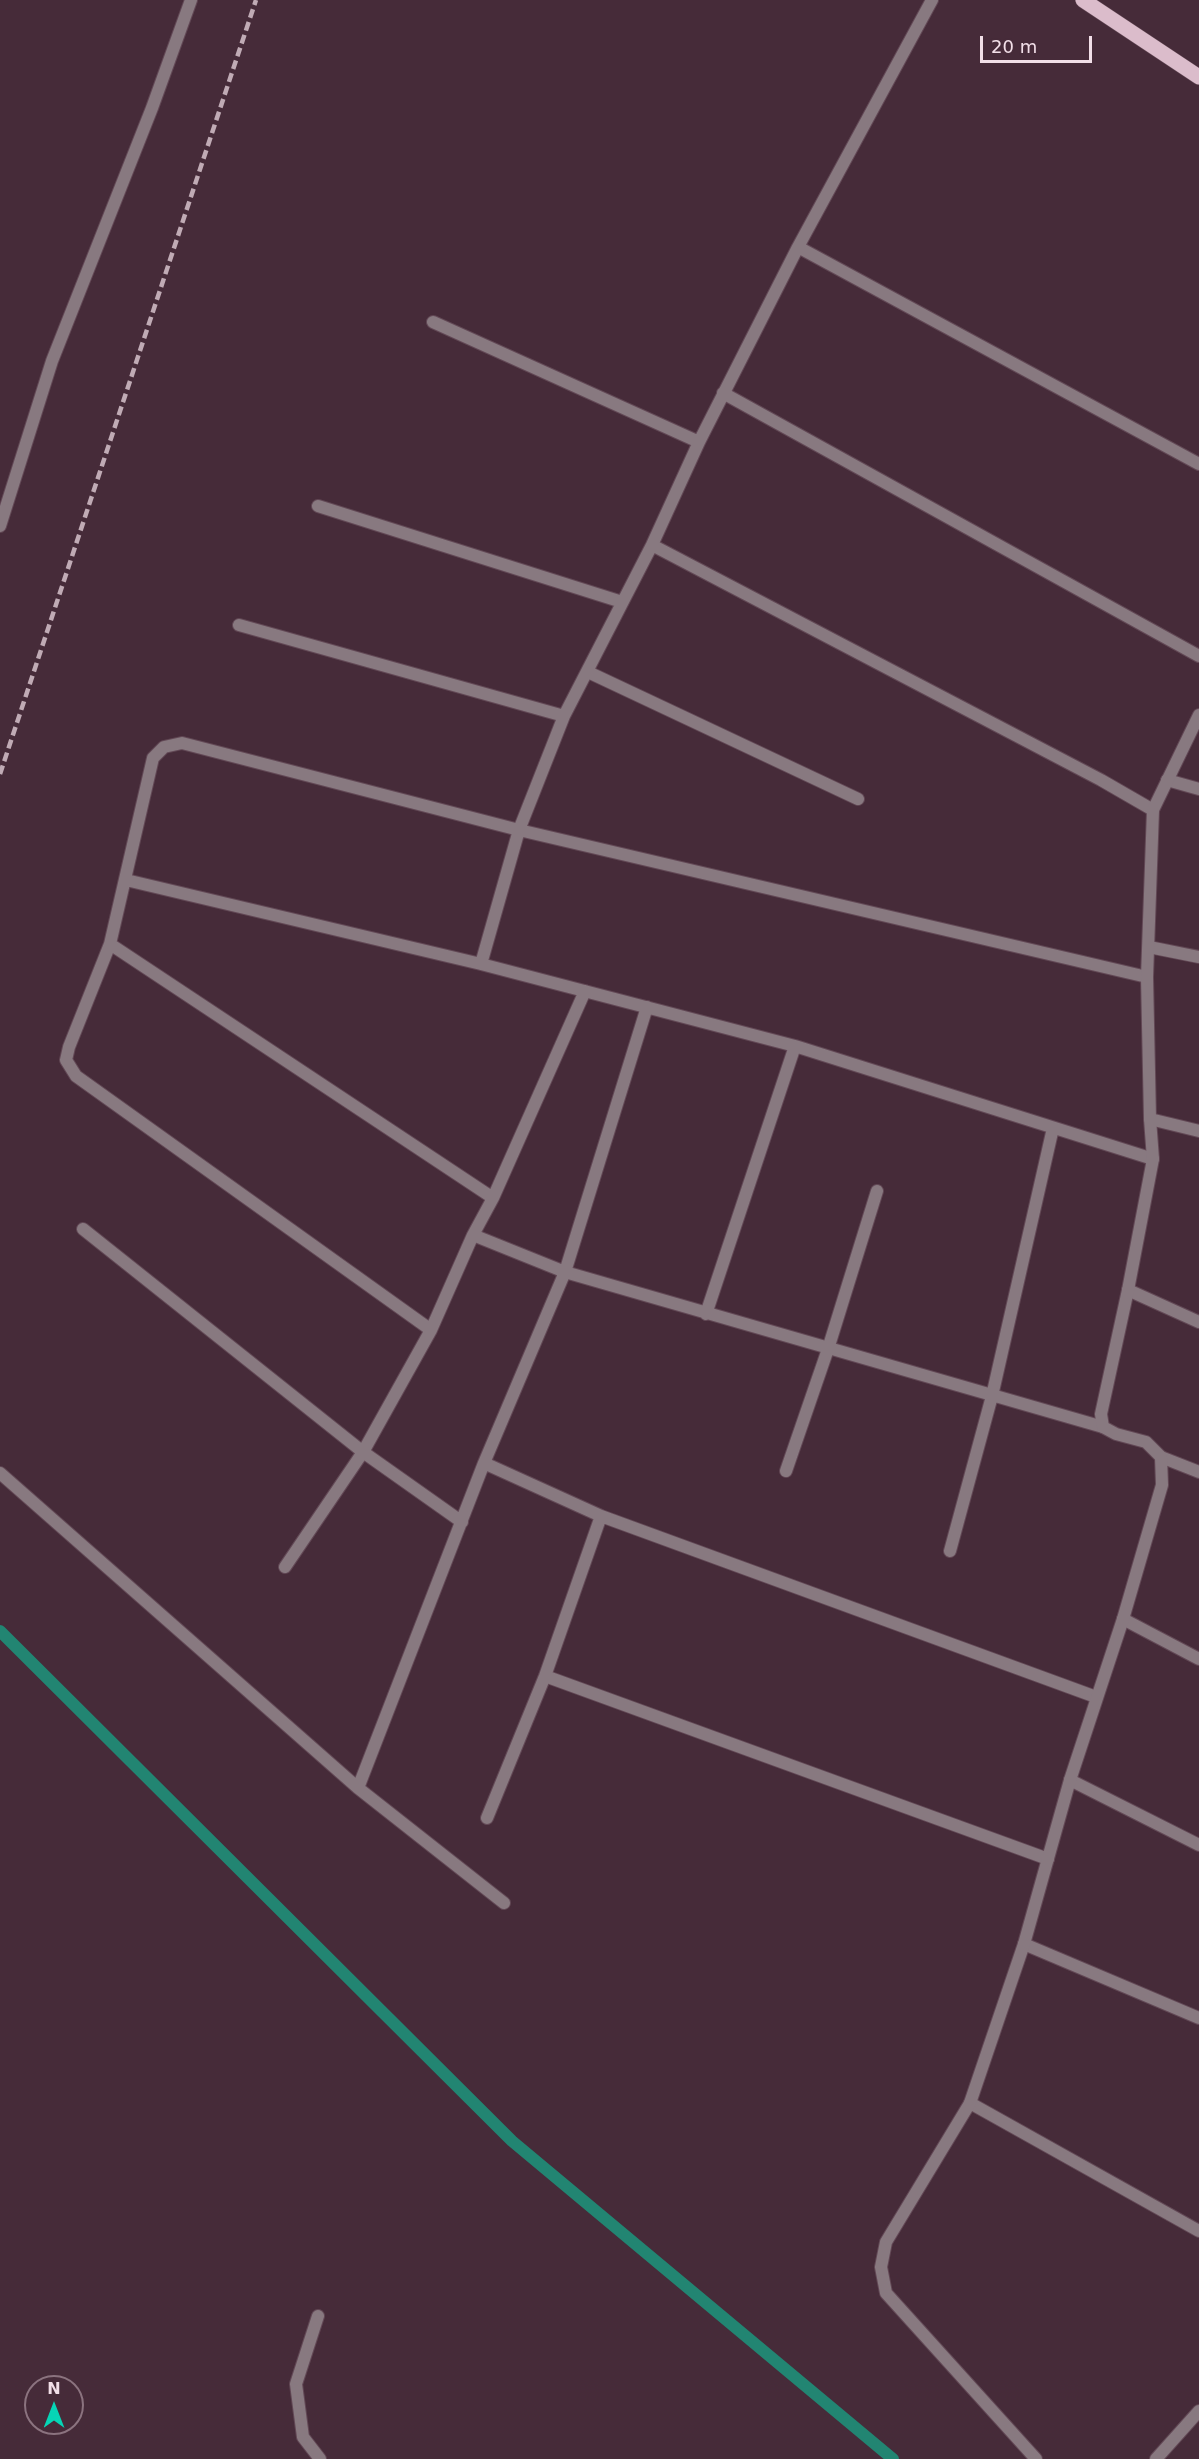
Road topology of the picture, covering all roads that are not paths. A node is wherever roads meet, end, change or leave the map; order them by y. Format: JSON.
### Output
{"nodes":[{"id":1,"x":191,"y":0,"type":"edge"},
{"id":2,"x":932,"y":0,"type":"edge"},
{"id":3,"x":1083,"y":0,"type":"edge"},
{"id":4,"x":1199,"y":77,"type":"edge"},
{"id":5,"x":798,"y":247,"type":"junction"},
{"id":6,"x":433,"y":322,"type":"dead end"},
{"id":7,"x":723,"y":393,"type":"junction"},
{"id":8,"x":699,"y":442,"type":"junction"},
{"id":9,"x":1199,"y":464,"type":"edge"},
{"id":10,"x":318,"y":506,"type":"dead end"},
{"id":11,"x":0,"y":525,"type":"edge"},
{"id":12,"x":652,"y":545,"type":"junction"},
{"id":13,"x":622,"y":602,"type":"junction"},
{"id":14,"x":239,"y":624,"type":"dead end"},
{"id":15,"x":1199,"y":656,"type":"edge"},
{"id":16,"x":588,"y":672,"type":"junction"},
{"id":17,"x":1199,"y":715,"type":"edge"},
{"id":18,"x":564,"y":716,"type":"junction"},
{"id":19,"x":1167,"y":780,"type":"junction"},
{"id":20,"x":1199,"y":789,"type":"edge"},
{"id":21,"x":858,"y":799,"type":"dead end"},
{"id":22,"x":1153,"y":810,"type":"junction"},
{"id":23,"x":519,"y":830,"type":"junction"},
{"id":24,"x":126,"y":880,"type":"junction"},
{"id":25,"x":110,"y":944,"type":"junction"},
{"id":26,"x":1149,"y":947,"type":"junction"},
{"id":27,"x":1199,"y":957,"type":"edge"},
{"id":28,"x":481,"y":964,"type":"junction"},
{"id":29,"x":1147,"y":977,"type":"junction"},
{"id":30,"x":585,"y":991,"type":"junction"},
{"id":31,"x":647,"y":1007,"type":"junction"},
{"id":32,"x":795,"y":1046,"type":"junction"},
{"id":33,"x":1150,"y":1119,"type":"junction"},
{"id":34,"x":1053,"y":1128,"type":"junction"},
{"id":35,"x":1199,"y":1131,"type":"edge"},
{"id":36,"x":1153,"y":1159,"type":"junction"},
{"id":37,"x":877,"y":1191,"type":"dead end"},
{"id":38,"x":494,"y":1198,"type":"junction"},
{"id":39,"x":83,"y":1229,"type":"dead end"},
{"id":40,"x":473,"y":1235,"type":"junction"},
{"id":41,"x":565,"y":1272,"type":"junction"},
{"id":42,"x":1128,"y":1290,"type":"junction"},
{"id":43,"x":706,"y":1314,"type":"junction"},
{"id":44,"x":1199,"y":1322,"type":"edge"},
{"id":45,"x":430,"y":1330,"type":"junction"},
{"id":46,"x":828,"y":1349,"type":"junction"},
{"id":47,"x":992,"y":1396,"type":"junction"},
{"id":48,"x":1103,"y":1427,"type":"junction"},
{"id":49,"x":363,"y":1452,"type":"junction"},
{"id":50,"x":1161,"y":1457,"type":"junction"},
{"id":51,"x":484,"y":1463,"type":"junction"},
{"id":52,"x":786,"y":1471,"type":"dead end"},
{"id":53,"x":1199,"y":1472,"type":"edge"},
{"id":54,"x":0,"y":1473,"type":"edge"},
{"id":55,"x":601,"y":1516,"type":"junction"},
{"id":56,"x":462,"y":1522,"type":"junction"},
{"id":57,"x":950,"y":1551,"type":"dead end"},
{"id":58,"x":285,"y":1567,"type":"dead end"},
{"id":59,"x":1123,"y":1619,"type":"junction"},
{"id":60,"x":1199,"y":1659,"type":"edge"},
{"id":61,"x":545,"y":1676,"type":"junction"},
{"id":62,"x":1096,"y":1697,"type":"junction"},
{"id":63,"x":1070,"y":1780,"type":"junction"},
{"id":64,"x":358,"y":1788,"type":"junction"},
{"id":65,"x":487,"y":1818,"type":"dead end"},
{"id":66,"x":1199,"y":1845,"type":"edge"},
{"id":67,"x":1048,"y":1859,"type":"junction"},
{"id":68,"x":504,"y":1902,"type":"dead end"},
{"id":69,"x":1024,"y":1944,"type":"junction"},
{"id":70,"x":1199,"y":2018,"type":"edge"},
{"id":71,"x":970,"y":2103,"type":"junction"},
{"id":72,"x":1199,"y":2231,"type":"edge"},
{"id":73,"x":318,"y":2316,"type":"dead end"},
{"id":74,"x":1199,"y":2411,"type":"edge"},
{"id":75,"x":320,"y":2459,"type":"edge"},
{"id":76,"x":1036,"y":2459,"type":"edge"},
{"id":77,"x":1156,"y":2459,"type":"edge"}],
"edges":[{"from":1,"to":11,"type":"street"},
{"from":2,"to":5,"type":"street"},
{"from":3,"to":4,"type":"main road"},
{"from":5,"to":7,"type":"street"},
{"from":5,"to":9,"type":"street"},
{"from":6,"to":8,"type":"street"},
{"from":7,"to":8,"type":"street"},
{"from":7,"to":15,"type":"street"},
{"from":8,"to":12,"type":"street"},
{"from":10,"to":13,"type":"street"},
{"from":12,"to":13,"type":"street"},
{"from":12,"to":22,"type":"street"},
{"from":13,"to":16,"type":"street"},
{"from":14,"to":18,"type":"street"},
{"from":16,"to":18,"type":"street"},
{"from":16,"to":21,"type":"street"},
{"from":17,"to":19,"type":"street"},
{"from":18,"to":23,"type":"street"},
{"from":19,"to":20,"type":"street"},
{"from":19,"to":22,"type":"street"},
{"from":22,"to":26,"type":"street"},
{"from":23,"to":24,"type":"street"},
{"from":23,"to":28,"type":"street"},
{"from":23,"to":29,"type":"street"},
{"from":24,"to":25,"type":"street"},
{"from":24,"to":28,"type":"street"},
{"from":25,"to":38,"type":"street"},
{"from":25,"to":45,"type":"street"},
{"from":26,"to":27,"type":"street"},
{"from":26,"to":29,"type":"street"},
{"from":28,"to":30,"type":"street"},
{"from":29,"to":33,"type":"street"},
{"from":30,"to":31,"type":"street"},
{"from":30,"to":38,"type":"street"},
{"from":31,"to":32,"type":"street"},
{"from":31,"to":41,"type":"street"},
{"from":32,"to":34,"type":"street"},
{"from":32,"to":43,"type":"street"},
{"from":33,"to":35,"type":"street"},
{"from":33,"to":36,"type":"street"},
{"from":34,"to":36,"type":"street"},
{"from":34,"to":47,"type":"street"},
{"from":36,"to":42,"type":"street"},
{"from":37,"to":46,"type":"street"},
{"from":38,"to":40,"type":"street"},
{"from":39,"to":49,"type":"street"},
{"from":40,"to":41,"type":"street"},
{"from":40,"to":45,"type":"street"},
{"from":41,"to":43,"type":"street"},
{"from":41,"to":51,"type":"street"},
{"from":42,"to":44,"type":"street"},
{"from":42,"to":48,"type":"street"},
{"from":43,"to":46,"type":"street"},
{"from":45,"to":49,"type":"street"},
{"from":46,"to":47,"type":"street"},
{"from":46,"to":52,"type":"street"},
{"from":47,"to":48,"type":"street"},
{"from":47,"to":57,"type":"street"},
{"from":48,"to":50,"type":"street"},
{"from":49,"to":56,"type":"street"},
{"from":49,"to":58,"type":"street"},
{"from":50,"to":53,"type":"street"},
{"from":50,"to":59,"type":"street"},
{"from":51,"to":55,"type":"street"},
{"from":51,"to":56,"type":"street"},
{"from":54,"to":64,"type":"street"},
{"from":55,"to":61,"type":"street"},
{"from":55,"to":62,"type":"street"},
{"from":56,"to":64,"type":"street"},
{"from":59,"to":60,"type":"street"},
{"from":59,"to":62,"type":"street"},
{"from":61,"to":65,"type":"street"},
{"from":61,"to":67,"type":"street"},
{"from":62,"to":63,"type":"street"},
{"from":63,"to":66,"type":"street"},
{"from":63,"to":67,"type":"street"},
{"from":64,"to":68,"type":"street"},
{"from":67,"to":69,"type":"street"},
{"from":69,"to":70,"type":"street"},
{"from":69,"to":71,"type":"street"},
{"from":71,"to":72,"type":"street"},
{"from":71,"to":76,"type":"street"},
{"from":73,"to":75,"type":"street"},
{"from":74,"to":77,"type":"street"}]}
